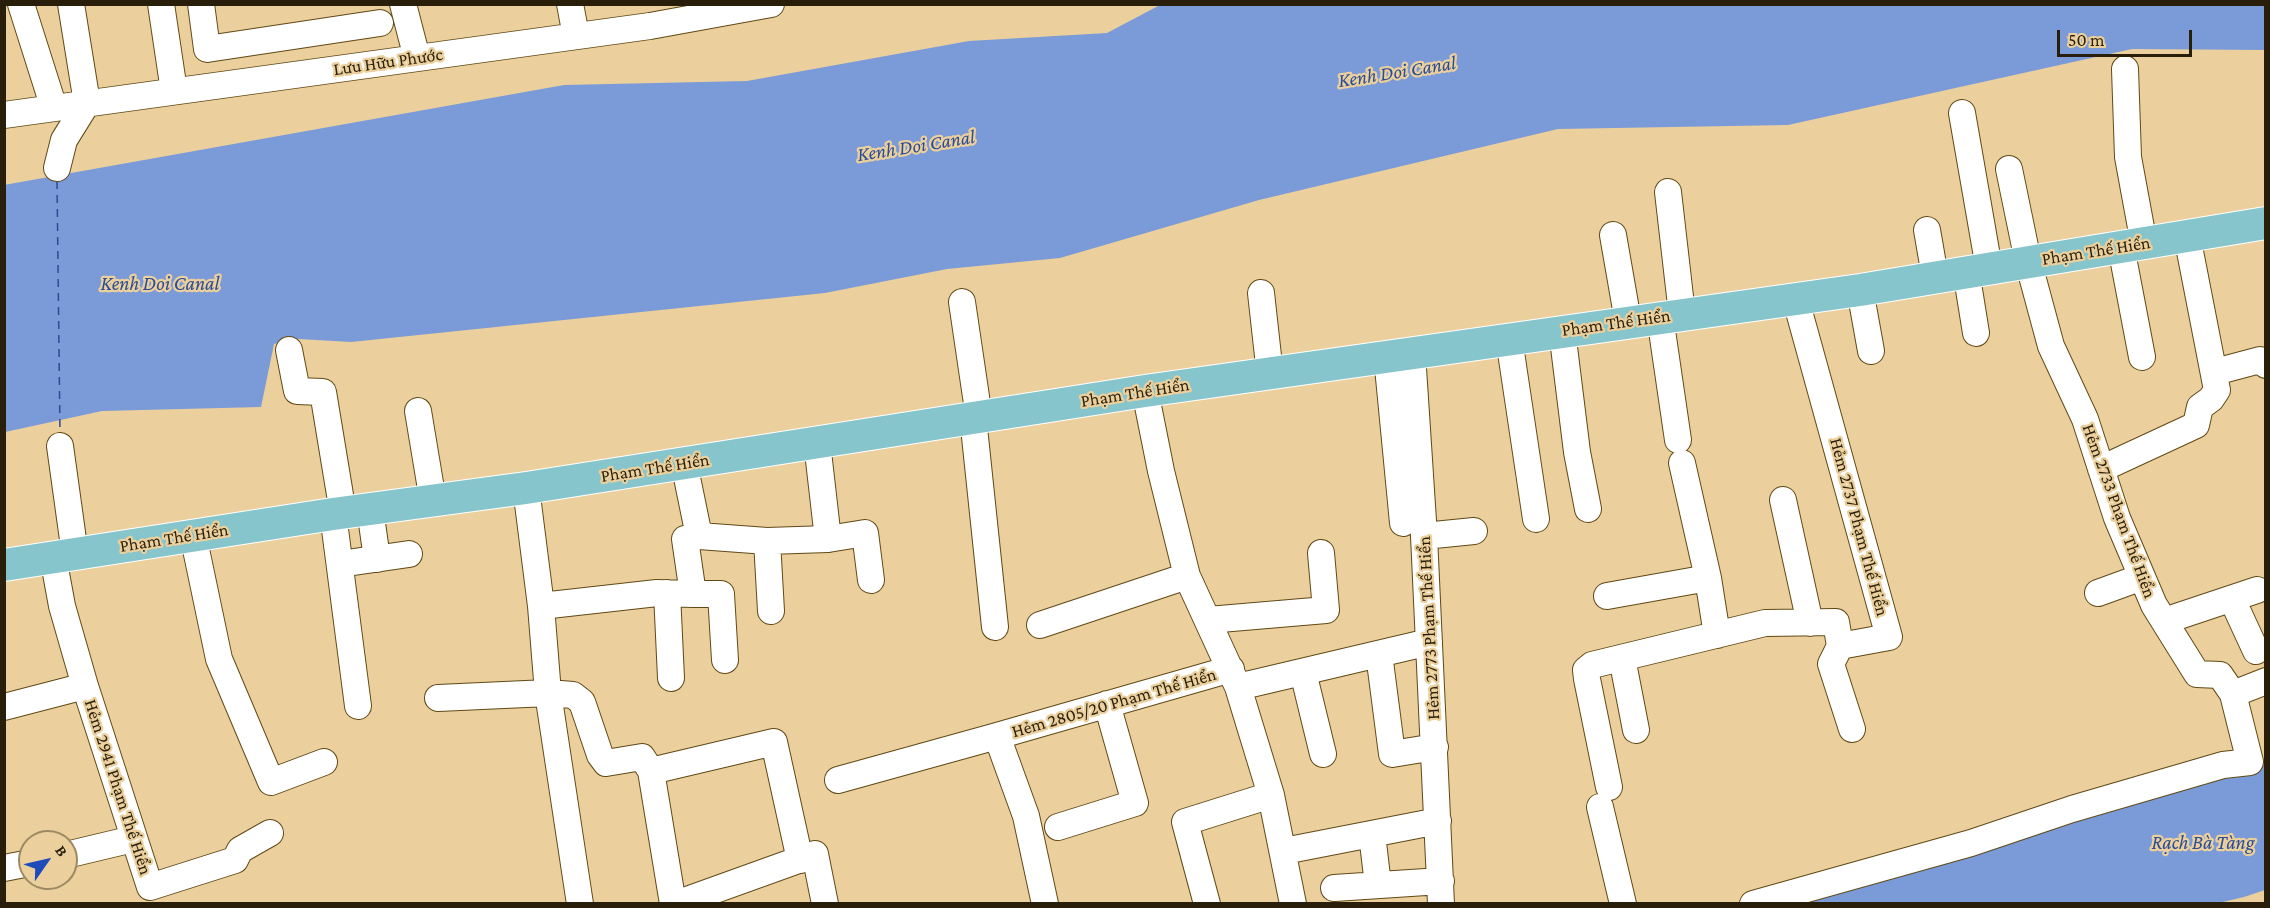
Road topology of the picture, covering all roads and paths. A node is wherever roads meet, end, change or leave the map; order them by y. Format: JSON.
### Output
{"nodes":[{"id":1,"x":21,"y":4,"type":"edge"},
{"id":2,"x":71,"y":4,"type":"edge"},
{"id":3,"x":161,"y":4,"type":"edge"},
{"id":4,"x":201,"y":4,"type":"edge"},
{"id":5,"x":570,"y":4,"type":"edge"},
{"id":6,"x":771,"y":4,"type":"edge"},
{"id":7,"x":405,"y":13,"type":"edge"},
{"id":8,"x":375,"y":14,"type":"edge"},
{"id":9,"x":576,"y":36,"type":"junction"},
{"id":10,"x":417,"y":58,"type":"junction"},
{"id":11,"x":2125,"y":69,"type":"dead end"},
{"id":12,"x":174,"y":91,"type":"junction"},
{"id":13,"x":87,"y":104,"type":"junction"},
{"id":14,"x":54,"y":108,"type":"junction"},
{"id":15,"x":1962,"y":113,"type":"dead end"},
{"id":16,"x":4,"y":115,"type":"edge"},
{"id":17,"x":57,"y":168,"type":"dead end"},
{"id":18,"x":2009,"y":169,"type":"dead end"},
{"id":19,"x":1668,"y":192,"type":"dead end"},
{"id":20,"x":2265,"y":223,"type":"edge"},
{"id":21,"x":1927,"y":230,"type":"dead end"},
{"id":22,"x":1613,"y":235,"type":"dead end"},
{"id":23,"x":2187,"y":236,"type":"junction"},
{"id":24,"x":2132,"y":246,"type":"junction"},
{"id":25,"x":2028,"y":261,"type":"junction"},
{"id":26,"x":1977,"y":269,"type":"junction"},
{"id":27,"x":1935,"y":276,"type":"junction"},
{"id":28,"x":1860,"y":290,"type":"junction"},
{"id":29,"x":1261,"y":293,"type":"dead end"},
{"id":30,"x":1795,"y":297,"type":"junction"},
{"id":31,"x":962,"y":302,"type":"dead end"},
{"id":32,"x":1671,"y":315,"type":"junction"},
{"id":33,"x":1628,"y":321,"type":"junction"},
{"id":34,"x":1562,"y":331,"type":"junction"},
{"id":35,"x":1976,"y":333,"type":"dead end"},
{"id":36,"x":1509,"y":339,"type":"junction"},
{"id":37,"x":289,"y":350,"type":"dead end"},
{"id":38,"x":1871,"y":351,"type":"dead end"},
{"id":39,"x":1400,"y":355,"type":"junction"},
{"id":40,"x":2142,"y":357,"type":"dead end"},
{"id":41,"x":2265,"y":365,"type":"edge"},
{"id":42,"x":2214,"y":372,"type":"junction"},
{"id":43,"x":1270,"y":374,"type":"junction"},
{"id":44,"x":1145,"y":391,"type":"junction"},
{"id":45,"x":418,"y":411,"type":"dead end"},
{"id":46,"x":976,"y":418,"type":"junction"},
{"id":47,"x":817,"y":443,"type":"junction"},
{"id":48,"x":60,"y":446,"type":"dead end"},
{"id":49,"x":684,"y":463,"type":"junction"},
{"id":50,"x":2101,"y":469,"type":"junction"},
{"id":51,"x":526,"y":488,"type":"junction"},
{"id":52,"x":1783,"y":500,"type":"dead end"},
{"id":53,"x":433,"y":501,"type":"junction"},
{"id":54,"x":1588,"y":509,"type":"dead end"},
{"id":55,"x":349,"y":512,"type":"junction"},
{"id":56,"x":1536,"y":519,"type":"dead end"},
{"id":57,"x":1414,"y":530,"type":"junction"},
{"id":58,"x":1474,"y":531,"type":"dead end"},
{"id":59,"x":193,"y":535,"type":"junction"},
{"id":60,"x":699,"y":536,"type":"junction"},
{"id":61,"x":828,"y":539,"type":"junction"},
{"id":62,"x":767,"y":542,"type":"junction"},
{"id":63,"x":1321,"y":553,"type":"dead end"},
{"id":64,"x":409,"y":554,"type":"dead end"},
{"id":65,"x":64,"y":555,"type":"junction"},
{"id":66,"x":377,"y":559,"type":"junction"},
{"id":67,"x":340,"y":564,"type":"junction"},
{"id":68,"x":4,"y":565,"type":"edge"},
{"id":69,"x":1187,"y":576,"type":"junction"},
{"id":70,"x":2142,"y":577,"type":"junction"},
{"id":71,"x":1708,"y":579,"type":"junction"},
{"id":72,"x":871,"y":580,"type":"dead end"},
{"id":73,"x":2257,"y":590,"type":"dead end"},
{"id":74,"x":667,"y":593,"type":"junction"},
{"id":75,"x":2098,"y":593,"type":"dead end"},
{"id":76,"x":693,"y":594,"type":"junction"},
{"id":77,"x":1607,"y":596,"type":"dead end"},
{"id":78,"x":2232,"y":599,"type":"junction"},
{"id":79,"x":542,"y":606,"type":"junction"},
{"id":80,"x":771,"y":611,"type":"dead end"},
{"id":81,"x":1208,"y":620,"type":"junction"},
{"id":82,"x":2164,"y":621,"type":"junction"},
{"id":83,"x":1810,"y":622,"type":"junction"},
{"id":84,"x":1040,"y":625,"type":"dead end"},
{"id":85,"x":996,"y":627,"type":"dead end"},
{"id":86,"x":1717,"y":635,"type":"junction"},
{"id":87,"x":1429,"y":642,"type":"junction"},
{"id":88,"x":1840,"y":645,"type":"junction"},
{"id":89,"x":2256,"y":651,"type":"dead end"},
{"id":90,"x":1379,"y":654,"type":"junction"},
{"id":91,"x":1622,"y":658,"type":"junction"},
{"id":92,"x":725,"y":660,"type":"dead end"},
{"id":93,"x":1303,"y":672,"type":"junction"},
{"id":94,"x":672,"y":678,"type":"dead end"},
{"id":95,"x":1235,"y":678,"type":"junction"},
{"id":96,"x":2265,"y":681,"type":"edge"},
{"id":97,"x":86,"y":686,"type":"junction"},
{"id":98,"x":548,"y":693,"type":"junction"},
{"id":99,"x":2234,"y":694,"type":"junction"},
{"id":100,"x":438,"y":698,"type":"dead end"},
{"id":101,"x":1107,"y":704,"type":"junction"},
{"id":102,"x":358,"y":706,"type":"dead end"},
{"id":103,"x":4,"y":707,"type":"edge"},
{"id":104,"x":1852,"y":729,"type":"dead end"},
{"id":105,"x":1636,"y":730,"type":"dead end"},
{"id":106,"x":997,"y":736,"type":"junction"},
{"id":107,"x":1434,"y":747,"type":"junction"},
{"id":108,"x":1323,"y":754,"type":"dead end"},
{"id":109,"x":2258,"y":760,"type":"edge"},
{"id":110,"x":324,"y":762,"type":"dead end"},
{"id":111,"x":651,"y":771,"type":"junction"},
{"id":112,"x":838,"y":780,"type":"dead end"},
{"id":113,"x":1271,"y":795,"type":"junction"},
{"id":114,"x":1438,"y":821,"type":"junction"},
{"id":115,"x":1058,"y":827,"type":"dead end"},
{"id":116,"x":270,"y":833,"type":"dead end"},
{"id":117,"x":1372,"y":834,"type":"junction"},
{"id":118,"x":133,"y":839,"type":"junction"},
{"id":119,"x":1284,"y":851,"type":"junction"},
{"id":120,"x":78,"y":852,"type":"edge"},
{"id":121,"x":800,"y":860,"type":"junction"},
{"id":122,"x":1378,"y":885,"type":"junction"},
{"id":123,"x":1334,"y":888,"type":"dead end"},
{"id":124,"x":1441,"y":892,"type":"edge"},
{"id":125,"x":578,"y":894,"type":"edge"},
{"id":126,"x":152,"y":895,"type":"edge"},
{"id":127,"x":674,"y":903,"type":"edge"},
{"id":128,"x":825,"y":903,"type":"edge"},
{"id":129,"x":1045,"y":903,"type":"edge"},
{"id":130,"x":1207,"y":903,"type":"edge"},
{"id":131,"x":1293,"y":903,"type":"edge"},
{"id":132,"x":1623,"y":903,"type":"edge"},
{"id":133,"x":1753,"y":903,"type":"edge"}],
"edges":[{"from":1,"to":14,"type":"street"},
{"from":2,"to":13,"type":"street"},
{"from":3,"to":12,"type":"street"},
{"from":4,"to":8,"type":"street"},
{"from":5,"to":9,"type":"street"},
{"from":6,"to":9,"type":"street","name":"Lưu Hữu Phước"},
{"from":7,"to":8,"type":"street"},
{"from":7,"to":10,"type":"street"},
{"from":9,"to":10,"type":"street","name":"Lưu Hữu Phước"},
{"from":10,"to":12,"type":"street","name":"Lưu Hữu Phước"},
{"from":11,"to":24,"type":"street"},
{"from":12,"to":13,"type":"street","name":"Lưu Hữu Phước"},
{"from":13,"to":14,"type":"street","name":"Lưu Hữu Phước"},
{"from":13,"to":17,"type":"street"},
{"from":14,"to":16,"type":"street","name":"Lưu Hữu Phước"},
{"from":15,"to":26,"type":"street"},
{"from":18,"to":25,"type":"street","name":"Hẻm 2733 Phạm Thế Hiển"},
{"from":19,"to":32,"type":"street"},
{"from":20,"to":23,"type":"main road","name":"Phạm Thế Hiển"},
{"from":21,"to":27,"type":"street"},
{"from":22,"to":33,"type":"street"},
{"from":23,"to":24,"type":"main road","name":"Phạm Thế Hiển"},
{"from":23,"to":42,"type":"street"},
{"from":24,"to":25,"type":"main road","name":"Phạm Thế Hiển"},
{"from":24,"to":40,"type":"street"},
{"from":25,"to":26,"type":"main road","name":"Phạm Thế Hiển"},
{"from":25,"to":50,"type":"street","name":"Hẻm 2733 Phạm Thế Hiển"},
{"from":26,"to":27,"type":"main road","name":"Phạm Thế Hiển"},
{"from":26,"to":35,"type":"street"},
{"from":27,"to":28,"type":"main road","name":"Phạm Thế Hiển"},
{"from":28,"to":30,"type":"main road","name":"Phạm Thế Hiển"},
{"from":28,"to":38,"type":"street"},
{"from":29,"to":43,"type":"street"},
{"from":30,"to":32,"type":"main road","name":"Phạm Thế Hiển"},
{"from":30,"to":88,"type":"street","name":"Hẻm 2737 Phạm Thế Hiển"},
{"from":31,"to":46,"type":"street"},
{"from":32,"to":33,"type":"main road","name":"Phạm Thế Hiển"},
{"from":32,"to":71,"type":"street"},
{"from":33,"to":34,"type":"main road","name":"Phạm Thế Hiển"},
{"from":34,"to":36,"type":"main road","name":"Phạm Thế Hiển"},
{"from":34,"to":54,"type":"street"},
{"from":36,"to":39,"type":"main road","name":"Phạm Thế Hiển"},
{"from":36,"to":56,"type":"street"},
{"from":37,"to":55,"type":"street"},
{"from":39,"to":43,"type":"main road","name":"Phạm Thế Hiển"},
{"from":39,"to":57,"type":"street","name":"Hẻm 2773 Phạm Thế Hiển"},
{"from":41,"to":42,"type":"street"},
{"from":42,"to":50,"type":"street"},
{"from":43,"to":44,"type":"main road","name":"Phạm Thế Hiển"},
{"from":44,"to":46,"type":"main road","name":"Phạm Thế Hiển"},
{"from":44,"to":69,"type":"street"},
{"from":45,"to":53,"type":"street"},
{"from":46,"to":47,"type":"main road","name":"Phạm Thế Hiển"},
{"from":46,"to":85,"type":"street"},
{"from":47,"to":49,"type":"main road","name":"Phạm Thế Hiển"},
{"from":47,"to":61,"type":"street"},
{"from":48,"to":65,"type":"street","name":"Hẻm 2941 Phạm Thế Hiển"},
{"from":49,"to":51,"type":"main road","name":"Phạm Thế Hiển"},
{"from":49,"to":60,"type":"street"},
{"from":50,"to":70,"type":"street","name":"Hẻm 2733 Phạm Thế Hiển"},
{"from":51,"to":53,"type":"main road","name":"Phạm Thế Hiển"},
{"from":51,"to":79,"type":"street"},
{"from":52,"to":83,"type":"street"},
{"from":53,"to":55,"type":"main road","name":"Phạm Thế Hiển"},
{"from":55,"to":59,"type":"main road","name":"Phạm Thế Hiển"},
{"from":55,"to":66,"type":"street"},
{"from":55,"to":67,"type":"street"},
{"from":57,"to":58,"type":"street"},
{"from":57,"to":87,"type":"street","name":"Hẻm 2773 Phạm Thế Hiển"},
{"from":59,"to":65,"type":"main road","name":"Phạm Thế Hiển"},
{"from":59,"to":110,"type":"street"},
{"from":60,"to":62,"type":"street"},
{"from":60,"to":76,"type":"street"},
{"from":61,"to":62,"type":"street"},
{"from":61,"to":72,"type":"street"},
{"from":62,"to":80,"type":"street"},
{"from":63,"to":81,"type":"street"},
{"from":64,"to":66,"type":"street"},
{"from":65,"to":68,"type":"main road","name":"Phạm Thế Hiển"},
{"from":65,"to":97,"type":"street","name":"Hẻm 2941 Phạm Thế Hiển"},
{"from":66,"to":67,"type":"street"},
{"from":67,"to":102,"type":"street"},
{"from":69,"to":81,"type":"street"},
{"from":69,"to":84,"type":"street"},
{"from":70,"to":75,"type":"street"},
{"from":70,"to":82,"type":"street","name":"Hẻm 2733 Phạm Thế Hiển"},
{"from":71,"to":77,"type":"street"},
{"from":71,"to":86,"type":"street"},
{"from":73,"to":78,"type":"street"},
{"from":74,"to":76,"type":"street"},
{"from":74,"to":79,"type":"street"},
{"from":74,"to":94,"type":"street"},
{"from":76,"to":92,"type":"street"},
{"from":78,"to":82,"type":"street"},
{"from":78,"to":89,"type":"street"},
{"from":79,"to":98,"type":"street"},
{"from":81,"to":95,"type":"street"},
{"from":82,"to":99,"type":"street","name":"Hẻm 2733 Phạm Thế Hiển"},
{"from":83,"to":86,"type":"street"},
{"from":83,"to":88,"type":"street"},
{"from":86,"to":91,"type":"street"},
{"from":87,"to":90,"type":"street","name":"Hẻm 2805/20 Phạm Thế Hiển"},
{"from":87,"to":107,"type":"street","name":"Hẻm 2773 Phạm Thế Hiển"},
{"from":88,"to":104,"type":"street"},
{"from":90,"to":93,"type":"street","name":"Hẻm 2805/20 Phạm Thế Hiển"},
{"from":90,"to":107,"type":"street"},
{"from":91,"to":105,"type":"street"},
{"from":91,"to":132,"type":"street"},
{"from":93,"to":95,"type":"street","name":"Hẻm 2805/20 Phạm Thế Hiển"},
{"from":93,"to":108,"type":"street"},
{"from":95,"to":101,"type":"street","name":"Hẻm 2805/20 Phạm Thế Hiển"},
{"from":95,"to":113,"type":"street"},
{"from":96,"to":99,"type":"street"},
{"from":97,"to":103,"type":"street"},
{"from":97,"to":118,"type":"street","name":"Hẻm 2941 Phạm Thế Hiển"},
{"from":98,"to":100,"type":"street"},
{"from":98,"to":111,"type":"street"},
{"from":98,"to":125,"type":"street"},
{"from":99,"to":109,"type":"street"},
{"from":101,"to":106,"type":"street","name":"Hẻm 2805/20 Phạm Thế Hiển"},
{"from":101,"to":115,"type":"street"},
{"from":106,"to":112,"type":"street","name":"Hẻm 2805/20 Phạm Thế Hiển"},
{"from":106,"to":129,"type":"street","name":"Hẻm 2805/20 Phạm Thế Hiển"},
{"from":107,"to":114,"type":"street","name":"Hẻm 2773 Phạm Thế Hiển"},
{"from":109,"to":133,"type":"street"},
{"from":111,"to":121,"type":"street"},
{"from":111,"to":127,"type":"street"},
{"from":113,"to":119,"type":"street"},
{"from":113,"to":130,"type":"street"},
{"from":114,"to":117,"type":"street"},
{"from":114,"to":124,"type":"street","name":"Hẻm 2773 Phạm Thế Hiển"},
{"from":116,"to":126,"type":"street","name":"Hẻm 2941 Phạm Thế Hiển"},
{"from":117,"to":119,"type":"street"},
{"from":117,"to":122,"type":"street"},
{"from":118,"to":120,"type":"street"},
{"from":118,"to":126,"type":"street","name":"Hẻm 2941 Phạm Thế Hiển"},
{"from":119,"to":131,"type":"street"},
{"from":121,"to":127,"type":"street"},
{"from":121,"to":128,"type":"street"},
{"from":122,"to":123,"type":"street"},
{"from":122,"to":124,"type":"street"}]}
